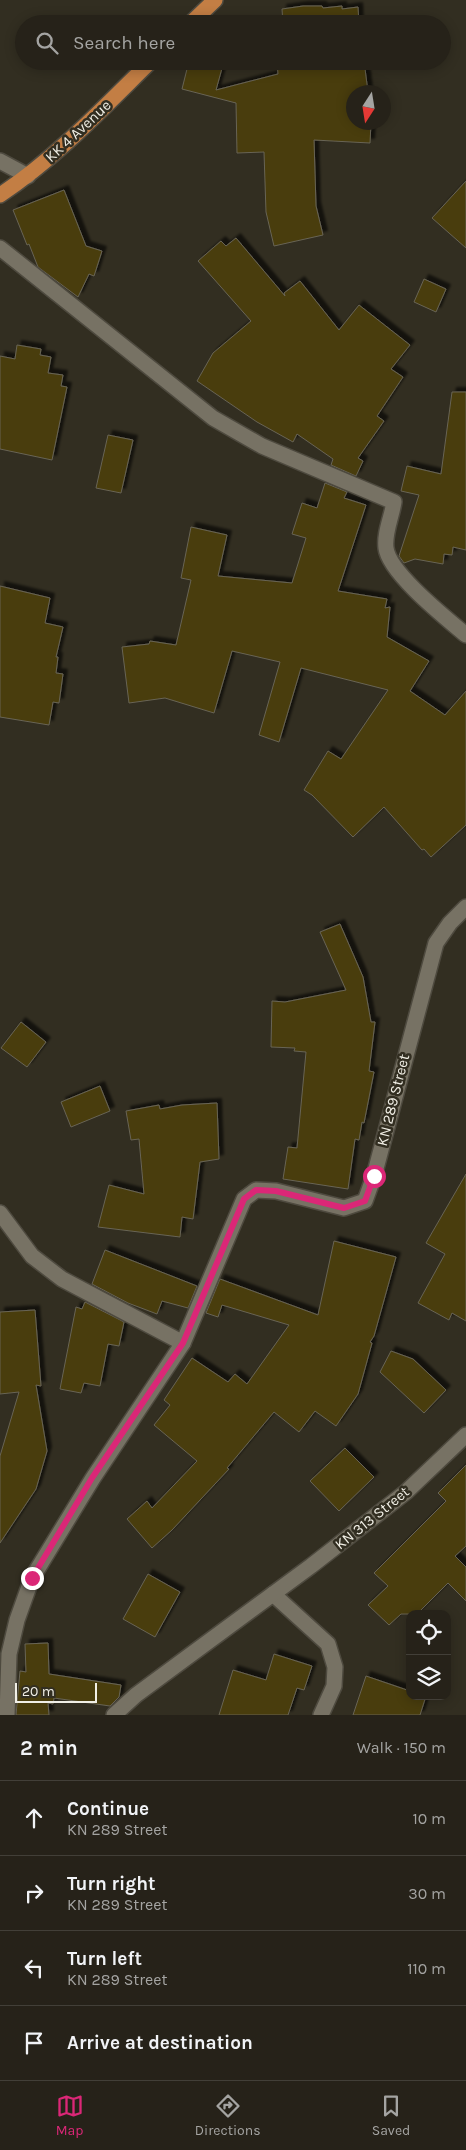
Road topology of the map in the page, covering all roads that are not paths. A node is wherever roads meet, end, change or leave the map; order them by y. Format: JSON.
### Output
{"nodes":[{"id":1,"x":215,"y":0,"type":"edge"},
{"id":2,"x":199,"y":15,"type":"edge"},
{"id":3,"x":142,"y":70,"type":"edge"},
{"id":4,"x":0,"y":162,"type":"edge"},
{"id":5,"x":28,"y":176,"type":"junction"},
{"id":6,"x":0,"y":195,"type":"edge"},
{"id":7,"x":0,"y":248,"type":"edge"},
{"id":8,"x":466,"y":635,"type":"edge"},
{"id":9,"x":466,"y":907,"type":"edge"},
{"id":10,"x":0,"y":1213,"type":"edge"},
{"id":11,"x":183,"y":1343,"type":"junction"},
{"id":12,"x":466,"y":1435,"type":"edge"},
{"id":13,"x":273,"y":1594,"type":"junction"},
{"id":14,"x":7,"y":1715,"type":"edge"},
{"id":15,"x":114,"y":1715,"type":"edge"},
{"id":16,"x":321,"y":1715,"type":"edge"}],
"edges":[{"from":1,"to":2,"type":"main road"},
{"from":3,"to":5,"type":"main road","name":"KK 4 Avenue"},
{"from":4,"to":5,"type":"street"},
{"from":5,"to":6,"type":"main road","name":"KK 4 Avenue"},
{"from":7,"to":8,"type":"street"},
{"from":9,"to":11,"type":"street","name":"KN 289 Street"},
{"from":10,"to":11,"type":"street"},
{"from":11,"to":14,"type":"street","name":"KN 289 Street"},
{"from":12,"to":13,"type":"street","name":"KN 313 Street"},
{"from":13,"to":15,"type":"street","name":"KN 313 Street"},
{"from":13,"to":16,"type":"street"}]}
